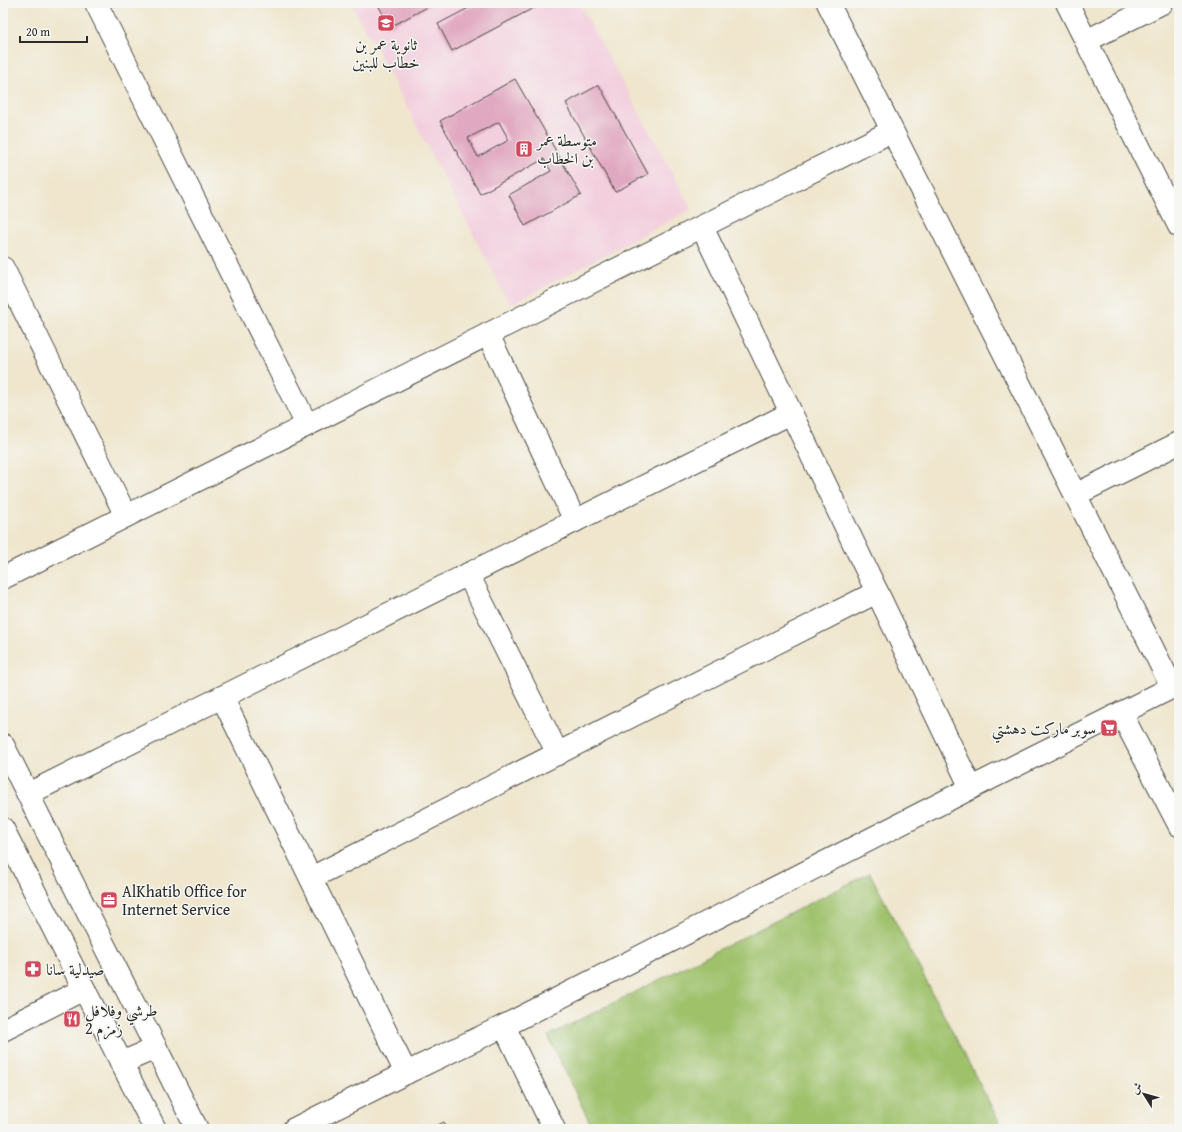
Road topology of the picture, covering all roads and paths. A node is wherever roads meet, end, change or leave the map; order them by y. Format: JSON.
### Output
{"nodes":[{"id":1,"x":96,"y":3,"type":"edge"},
{"id":2,"x":828,"y":3,"type":"edge"},
{"id":3,"x":1067,"y":3,"type":"edge"},
{"id":4,"x":1162,"y":3,"type":"edge"},
{"id":5,"x":1086,"y":41,"type":"junction"},
{"id":6,"x":892,"y":131,"type":"junction"},
{"id":7,"x":1178,"y":220,"type":"edge"},
{"id":8,"x":702,"y":227,"type":"junction"},
{"id":9,"x":3,"y":268,"type":"edge"},
{"id":10,"x":488,"y":334,"type":"junction"},
{"id":11,"x":791,"y":413,"type":"junction"},
{"id":12,"x":307,"y":425,"type":"junction"},
{"id":13,"x":1179,"y":443,"type":"edge"},
{"id":14,"x":1075,"y":495,"type":"junction"},
{"id":15,"x":126,"y":516,"type":"junction"},
{"id":16,"x":575,"y":521,"type":"junction"},
{"id":17,"x":468,"y":574,"type":"junction"},
{"id":18,"x":3,"y":578,"type":"edge"},
{"id":19,"x":877,"y":592,"type":"junction"},
{"id":20,"x":1175,"y":686,"type":"edge"},
{"id":21,"x":222,"y":697,"type":"junction"},
{"id":22,"x":1121,"y":713,"type":"junction"},
{"id":23,"x":3,"y":745,"type":"edge"},
{"id":24,"x":558,"y":754,"type":"junction"},
{"id":25,"x":971,"y":788,"type":"junction"},
{"id":26,"x":28,"y":794,"type":"junction"},
{"id":27,"x":1179,"y":825,"type":"edge"},
{"id":28,"x":3,"y":829,"type":"edge"},
{"id":29,"x":311,"y":878,"type":"junction"},
{"id":30,"x":84,"y":989,"type":"junction"},
{"id":31,"x":504,"y":1026,"type":"junction"},
{"id":32,"x":3,"y":1030,"type":"edge"},
{"id":33,"x":156,"y":1048,"type":"junction"},
{"id":34,"x":122,"y":1063,"type":"junction"},
{"id":35,"x":406,"y":1073,"type":"junction"},
{"id":36,"x":155,"y":1129,"type":"edge"},
{"id":37,"x":197,"y":1129,"type":"edge"},
{"id":38,"x":294,"y":1129,"type":"edge"},
{"id":39,"x":554,"y":1129,"type":"edge"}],
"edges":[{"from":1,"to":12,"type":"street"},
{"from":2,"to":6,"type":"street"},
{"from":3,"to":5,"type":"street"},
{"from":4,"to":5,"type":"street"},
{"from":5,"to":7,"type":"street"},
{"from":6,"to":8,"type":"street"},
{"from":6,"to":14,"type":"street"},
{"from":8,"to":10,"type":"street"},
{"from":8,"to":11,"type":"street"},
{"from":9,"to":15,"type":"street"},
{"from":10,"to":12,"type":"street"},
{"from":10,"to":16,"type":"street"},
{"from":11,"to":16,"type":"street"},
{"from":11,"to":19,"type":"street"},
{"from":12,"to":15,"type":"street"},
{"from":13,"to":14,"type":"street"},
{"from":14,"to":20,"type":"street"},
{"from":15,"to":18,"type":"street"},
{"from":16,"to":17,"type":"street"},
{"from":17,"to":21,"type":"street"},
{"from":17,"to":24,"type":"street"},
{"from":19,"to":24,"type":"street"},
{"from":19,"to":25,"type":"street"},
{"from":20,"to":22,"type":"street"},
{"from":21,"to":26,"type":"street"},
{"from":21,"to":29,"type":"street"},
{"from":22,"to":25,"type":"street"},
{"from":22,"to":27,"type":"street"},
{"from":23,"to":26,"type":"street"},
{"from":24,"to":29,"type":"street"},
{"from":25,"to":31,"type":"street"},
{"from":26,"to":33,"type":"street"},
{"from":28,"to":30,"type":"street"},
{"from":29,"to":35,"type":"street"},
{"from":30,"to":32,"type":"street"},
{"from":30,"to":34,"type":"street"},
{"from":31,"to":35,"type":"street"},
{"from":31,"to":39,"type":"street"},
{"from":33,"to":34,"type":"street"},
{"from":33,"to":37,"type":"street"},
{"from":34,"to":36,"type":"street"},
{"from":35,"to":38,"type":"street"}]}
